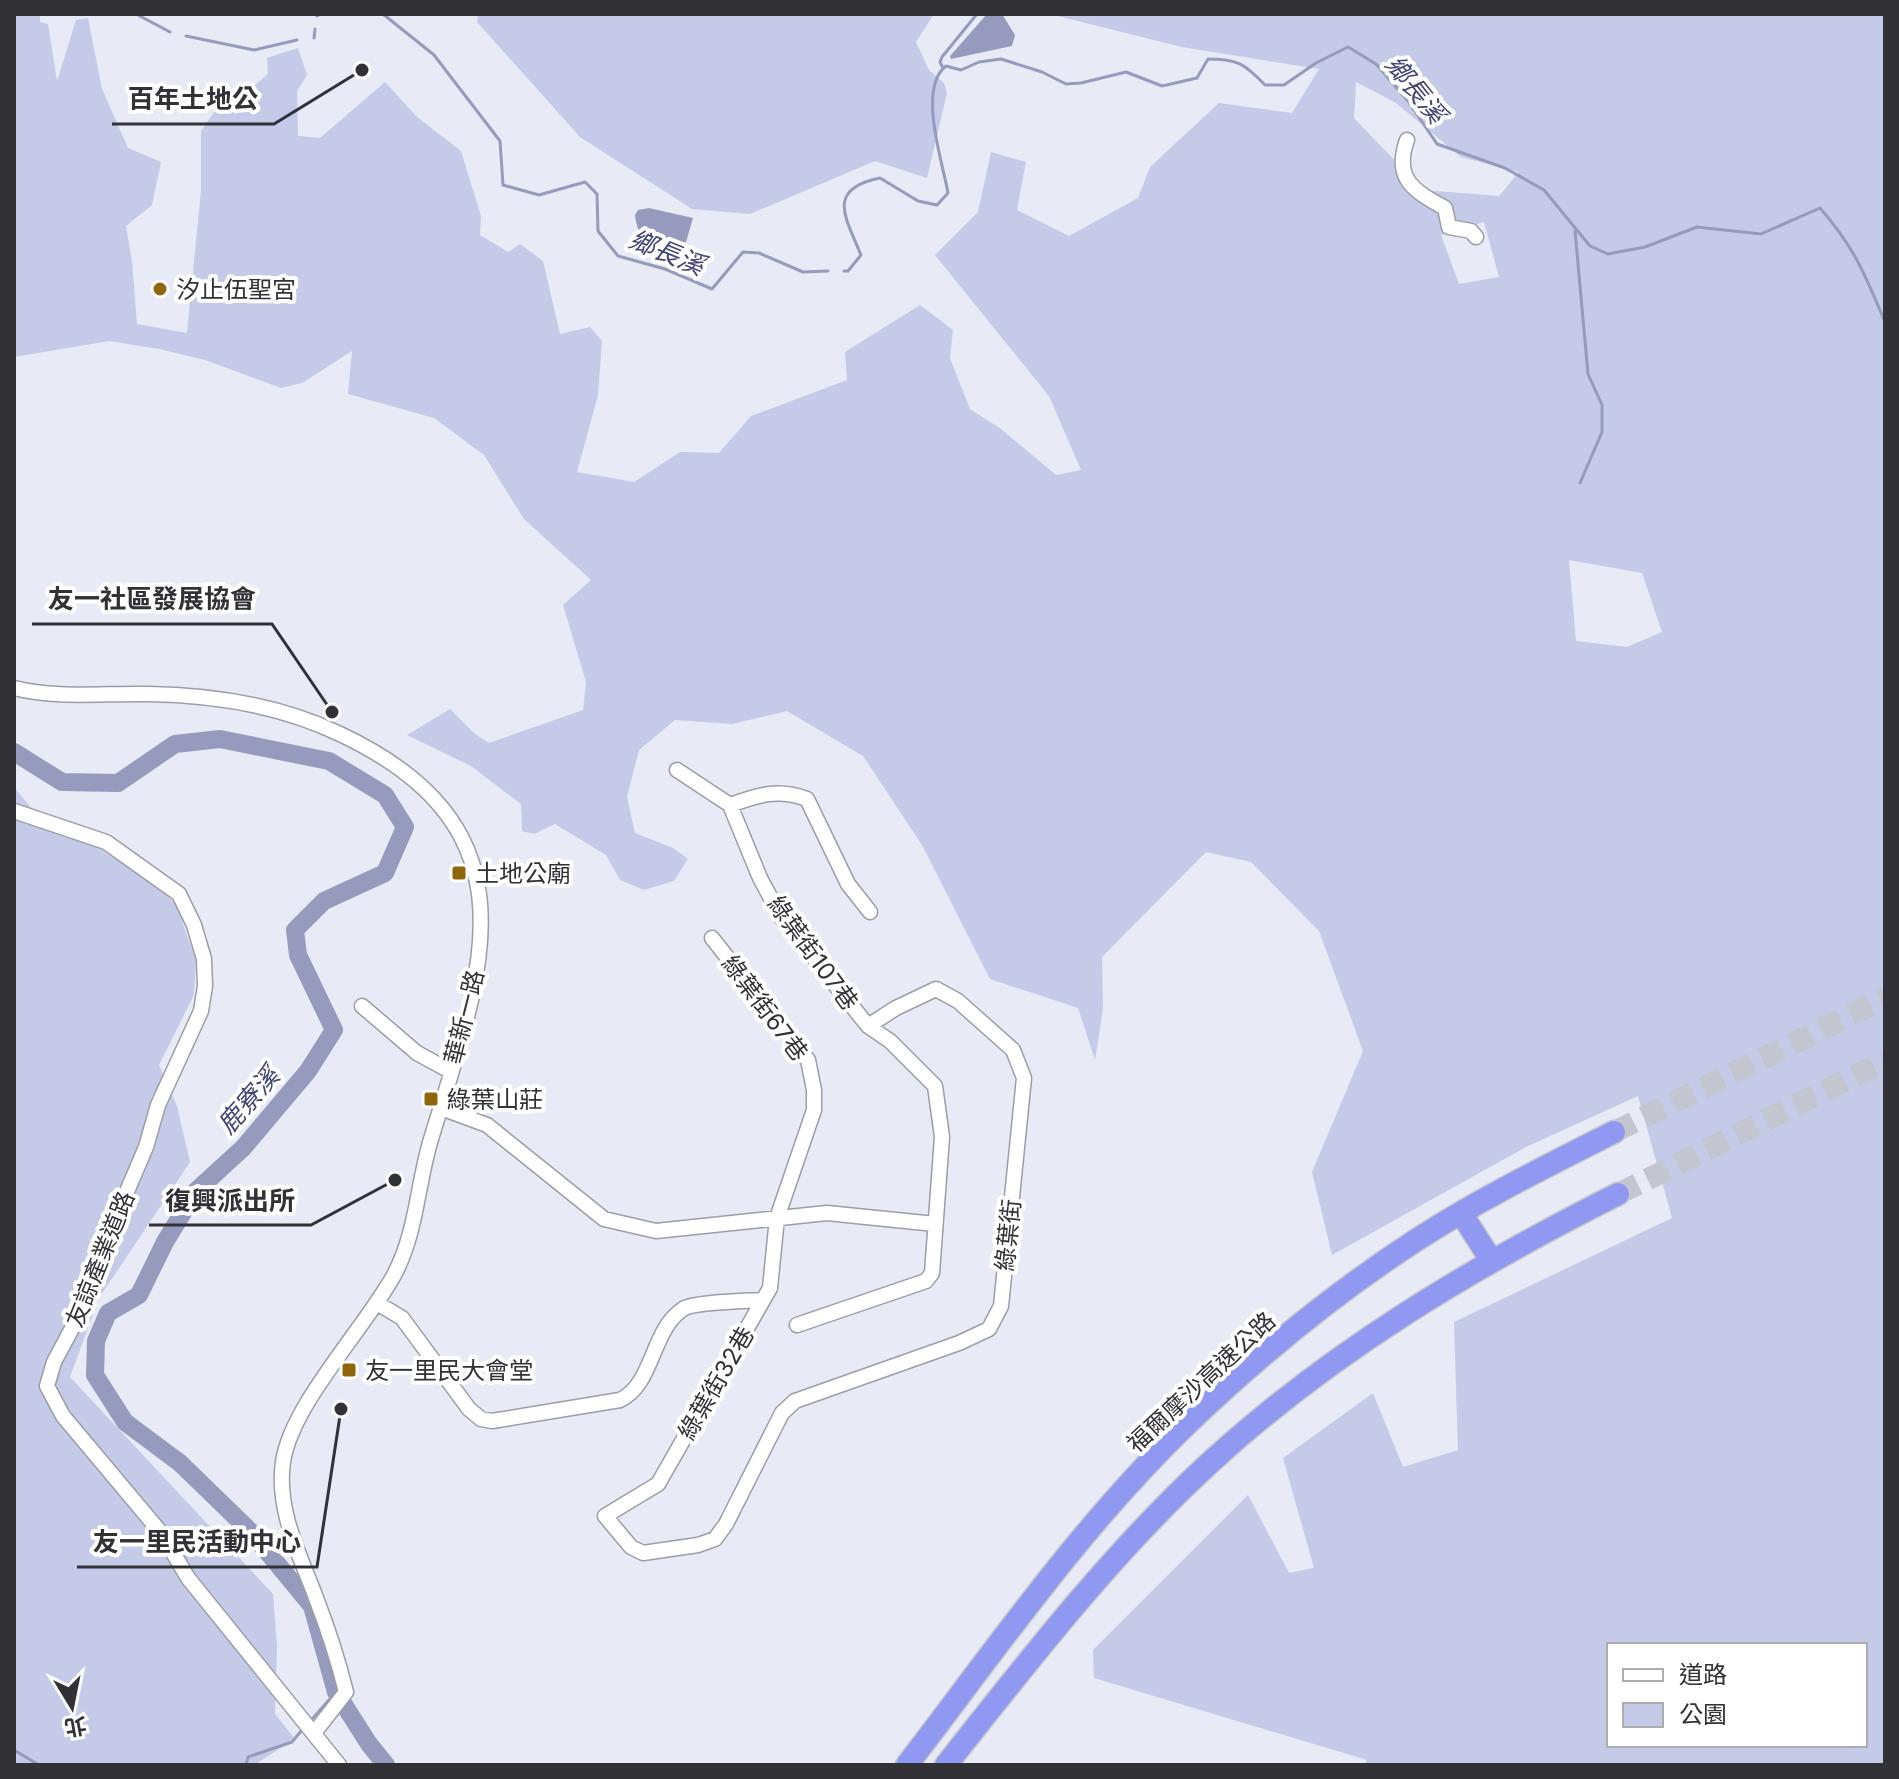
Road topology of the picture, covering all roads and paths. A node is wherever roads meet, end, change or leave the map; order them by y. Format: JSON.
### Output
{"nodes":[{"id":1,"x":1407,"y":140,"type":"dead end"},
{"id":2,"x":1476,"y":237,"type":"dead end"},
{"id":3,"x":14,"y":688,"type":"edge"},
{"id":4,"x":677,"y":770,"type":"dead end"},
{"id":5,"x":730,"y":805,"type":"junction"},
{"id":6,"x":14,"y":811,"type":"edge"},
{"id":7,"x":870,"y":912,"type":"dead end"},
{"id":8,"x":712,"y":938,"type":"dead end"},
{"id":9,"x":362,"y":1006,"type":"dead end"},
{"id":10,"x":868,"y":1026,"type":"junction"},
{"id":11,"x":450,"y":1071,"type":"junction"},
{"id":12,"x":441,"y":1108,"type":"junction"},
{"id":13,"x":1614,"y":1132,"type":"tunnel mouth"},
{"id":14,"x":1618,"y":1194,"type":"tunnel mouth"},
{"id":15,"x":1461,"y":1213,"type":"junction"},
{"id":16,"x":777,"y":1218,"type":"junction"},
{"id":17,"x":935,"y":1224,"type":"junction"},
{"id":18,"x":1491,"y":1260,"type":"junction"},
{"id":19,"x":763,"y":1300,"type":"junction"},
{"id":20,"x":377,"y":1303,"type":"junction"},
{"id":21,"x":797,"y":1325,"type":"dead end"},
{"id":22,"x":605,"y":1516,"type":"joint"},
{"id":23,"x":314,"y":1733,"type":"junction"},
{"id":24,"x":339,"y":1765,"type":"edge"},
{"id":25,"x":907,"y":1765,"type":"edge"},
{"id":26,"x":946,"y":1765,"type":"edge"}],
"edges":[{"from":1,"to":2,"type":"street"},
{"from":3,"to":11,"type":"street","name":"華新一路"},
{"from":4,"to":5,"type":"street"},
{"from":5,"to":7,"type":"street"},
{"from":5,"to":10,"type":"street","name":"綠葉街107巷"},
{"from":6,"to":23,"type":"street","name":"友諒產業道路"},
{"from":8,"to":16,"type":"street","name":"綠葉街67巷"},
{"from":9,"to":11,"type":"street"},
{"from":10,"to":17,"type":"street"},
{"from":10,"to":22,"type":"street","name":"綠葉街"},
{"from":11,"to":12,"type":"street","name":"華新一路"},
{"from":12,"to":16,"type":"street"},
{"from":12,"to":20,"type":"street","name":"華新一路"},
{"from":13,"to":15,"type":"highway","name":"福爾摩沙高速公路"},
{"from":14,"to":18,"type":"highway"},
{"from":15,"to":18,"type":"highway"},
{"from":15,"to":25,"type":"highway","name":"福爾摩沙高速公路"},
{"from":16,"to":17,"type":"street"},
{"from":16,"to":19,"type":"street","name":"綠葉街32巷"},
{"from":17,"to":21,"type":"street"},
{"from":18,"to":26,"type":"highway"},
{"from":19,"to":20,"type":"street"},
{"from":19,"to":22,"type":"street","name":"綠葉街32巷"},
{"from":20,"to":23,"type":"street","name":"華新一路"},
{"from":23,"to":24,"type":"street"}]}
